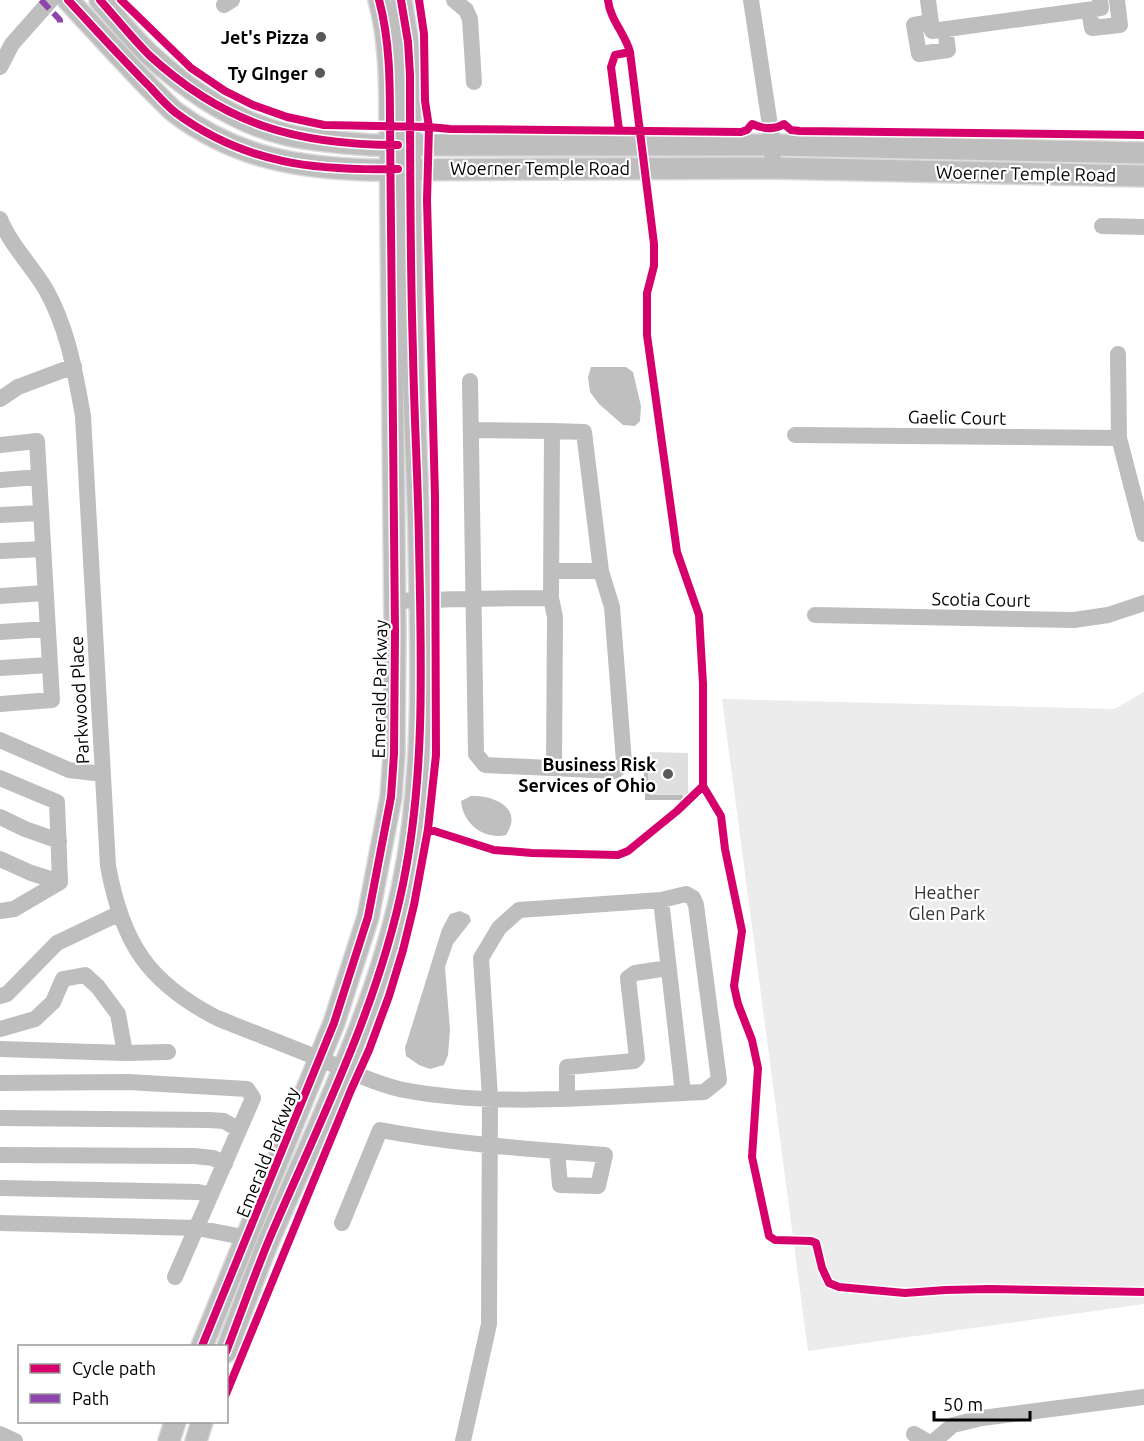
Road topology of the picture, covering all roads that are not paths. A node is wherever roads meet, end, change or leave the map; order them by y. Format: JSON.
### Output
{"nodes":[{"id":1,"x":51,"y":0,"type":"edge"},
{"id":2,"x":68,"y":0,"type":"edge"},
{"id":3,"x":100,"y":0,"type":"edge"},
{"id":4,"x":379,"y":0,"type":"edge"},
{"id":5,"x":402,"y":0,"type":"edge"},
{"id":6,"x":454,"y":0,"type":"edge"},
{"id":7,"x":751,"y":0,"type":"edge"},
{"id":8,"x":928,"y":0,"type":"edge"},
{"id":9,"x":1117,"y":0,"type":"edge"},
{"id":10,"x":1095,"y":5,"type":"edge"},
{"id":11,"x":0,"y":67,"type":"edge"},
{"id":12,"x":474,"y":82,"type":"dead end"},
{"id":13,"x":400,"y":145,"type":"junction"},
{"id":14,"x":773,"y":145,"type":"junction"},
{"id":15,"x":1144,"y":153,"type":"edge"},
{"id":16,"x":772,"y":168,"type":"junction"},
{"id":17,"x":400,"y":169,"type":"junction"},
{"id":18,"x":1144,"y":176,"type":"edge"},
{"id":19,"x":0,"y":219,"type":"edge"},
{"id":20,"x":1102,"y":226,"type":"dead end"},
{"id":21,"x":1144,"y":227,"type":"edge"},
{"id":22,"x":1118,"y":354,"type":"dead end"},
{"id":23,"x":74,"y":366,"type":"junction"},
{"id":24,"x":470,"y":381,"type":"dead end"},
{"id":25,"x":0,"y":399,"type":"edge"},
{"id":26,"x":471,"y":430,"type":"junction"},
{"id":27,"x":552,"y":431,"type":"junction"},
{"id":28,"x":795,"y":435,"type":"dead end"},
{"id":29,"x":1119,"y":438,"type":"junction"},
{"id":30,"x":0,"y":445,"type":"edge"},
{"id":31,"x":39,"y":477,"type":"junction"},
{"id":32,"x":0,"y":480,"type":"edge"},
{"id":33,"x":41,"y":513,"type":"junction"},
{"id":34,"x":0,"y":515,"type":"edge"},
{"id":35,"x":1143,"y":527,"type":"edge"},
{"id":36,"x":43,"y":549,"type":"junction"},
{"id":37,"x":0,"y":551,"type":"edge"},
{"id":38,"x":551,"y":571,"type":"junction"},
{"id":39,"x":601,"y":571,"type":"junction"},
{"id":40,"x":45,"y":593,"type":"junction"},
{"id":41,"x":0,"y":596,"type":"edge"},
{"id":42,"x":474,"y":598,"type":"junction"},
{"id":43,"x":551,"y":598,"type":"junction"},
{"id":44,"x":420,"y":600,"type":"junction"},
{"id":45,"x":394,"y":601,"type":"junction"},
{"id":46,"x":1144,"y":603,"type":"edge"},
{"id":47,"x":815,"y":615,"type":"dead end"},
{"id":48,"x":48,"y":629,"type":"junction"},
{"id":49,"x":0,"y":632,"type":"edge"},
{"id":50,"x":50,"y":664,"type":"junction"},
{"id":51,"x":0,"y":668,"type":"edge"},
{"id":52,"x":0,"y":704,"type":"edge"},
{"id":53,"x":0,"y":740,"type":"edge"},
{"id":54,"x":554,"y":768,"type":"junction"},
{"id":55,"x":103,"y":774,"type":"junction"},
{"id":56,"x":0,"y":778,"type":"edge"},
{"id":57,"x":0,"y":817,"type":"edge"},
{"id":58,"x":59,"y":841,"type":"junction"},
{"id":59,"x":0,"y":860,"type":"edge"},
{"id":60,"x":60,"y":882,"type":"junction"},
{"id":61,"x":0,"y":900,"type":"edge"},
{"id":62,"x":661,"y":900,"type":"junction"},
{"id":63,"x":7,"y":910,"type":"edge"},
{"id":64,"x":118,"y":914,"type":"junction"},
{"id":65,"x":668,"y":968,"type":"junction"},
{"id":66,"x":0,"y":996,"type":"edge"},
{"id":67,"x":0,"y":1029,"type":"edge"},
{"id":68,"x":0,"y":1049,"type":"edge"},
{"id":69,"x":168,"y":1052,"type":"dead end"},
{"id":70,"x":125,"y":1053,"type":"junction"},
{"id":71,"x":321,"y":1060,"type":"junction"},
{"id":72,"x":343,"y":1068,"type":"junction"},
{"id":73,"x":0,"y":1083,"type":"edge"},
{"id":74,"x":683,"y":1093,"type":"junction"},
{"id":75,"x":490,"y":1097,"type":"junction"},
{"id":76,"x":567,"y":1097,"type":"junction"},
{"id":77,"x":0,"y":1118,"type":"edge"},
{"id":78,"x":239,"y":1130,"type":"junction"},
{"id":79,"x":489,"y":1144,"type":"junction"},
{"id":80,"x":557,"y":1151,"type":"dead end"},
{"id":81,"x":0,"y":1155,"type":"edge"},
{"id":82,"x":225,"y":1164,"type":"junction"},
{"id":83,"x":0,"y":1188,"type":"edge"},
{"id":84,"x":211,"y":1195,"type":"junction"},
{"id":85,"x":0,"y":1223,"type":"edge"},
{"id":86,"x":342,"y":1223,"type":"dead end"},
{"id":87,"x":197,"y":1228,"type":"junction"},
{"id":88,"x":248,"y":1238,"type":"junction"},
{"id":89,"x":175,"y":1277,"type":"dead end"},
{"id":90,"x":203,"y":1345,"type":"edge"},
{"id":91,"x":228,"y":1347,"type":"edge"},
{"id":92,"x":1144,"y":1397,"type":"edge"},
{"id":93,"x":175,"y":1423,"type":"edge"},
{"id":94,"x":202,"y":1423,"type":"edge"},
{"id":95,"x":0,"y":1434,"type":"edge"},
{"id":96,"x":15,"y":1441,"type":"edge"},
{"id":97,"x":169,"y":1441,"type":"edge"},
{"id":98,"x":196,"y":1441,"type":"edge"},
{"id":99,"x":463,"y":1441,"type":"edge"},
{"id":100,"x":934,"y":1441,"type":"edge"}],
"edges":[{"from":1,"to":11,"type":"street"},
{"from":2,"to":17,"type":"main road","name":"Woerner Temple Road"},
{"from":3,"to":13,"type":"main road","name":"Woerner Temple Road"},
{"from":4,"to":13,"type":"main road","name":"Emerald Parkway"},
{"from":5,"to":13,"type":"main road","name":"Emerald Parkway"},
{"from":6,"to":12,"type":"street"},
{"from":7,"to":14,"type":"street"},
{"from":8,"to":10,"type":"street"},
{"from":9,"to":10,"type":"street"},
{"from":13,"to":14,"type":"main road","name":"Woerner Temple Road"},
{"from":13,"to":17,"type":"main road","name":"Emerald Parkway"},
{"from":14,"to":15,"type":"main road","name":"Woerner Temple Road"},
{"from":14,"to":16,"type":"street"},
{"from":16,"to":17,"type":"main road","name":"Woerner Temple Road"},
{"from":16,"to":18,"type":"main road","name":"Woerner Temple Road"},
{"from":17,"to":44,"type":"main road","name":"Emerald Parkway"},
{"from":17,"to":45,"type":"main road","name":"Emerald Parkway"},
{"from":19,"to":23,"type":"street","name":"Parkwood Place"},
{"from":20,"to":21,"type":"street"},
{"from":22,"to":29,"type":"street"},
{"from":23,"to":25,"type":"street"},
{"from":23,"to":55,"type":"street","name":"Parkwood Place"},
{"from":24,"to":26,"type":"street"},
{"from":26,"to":27,"type":"street"},
{"from":26,"to":42,"type":"street"},
{"from":27,"to":38,"type":"street"},
{"from":27,"to":39,"type":"street"},
{"from":28,"to":29,"type":"street","name":"Gaelic Court"},
{"from":29,"to":35,"type":"street"},
{"from":30,"to":31,"type":"street"},
{"from":31,"to":32,"type":"street"},
{"from":31,"to":33,"type":"street"},
{"from":33,"to":34,"type":"street"},
{"from":33,"to":36,"type":"street"},
{"from":36,"to":37,"type":"street"},
{"from":36,"to":40,"type":"street"},
{"from":38,"to":39,"type":"street"},
{"from":38,"to":43,"type":"street"},
{"from":39,"to":54,"type":"street"},
{"from":40,"to":41,"type":"street"},
{"from":40,"to":48,"type":"street"},
{"from":42,"to":43,"type":"street"},
{"from":42,"to":44,"type":"street"},
{"from":42,"to":54,"type":"street"},
{"from":43,"to":54,"type":"street"},
{"from":44,"to":45,"type":"street"},
{"from":44,"to":72,"type":"main road","name":"Emerald Parkway"},
{"from":45,"to":71,"type":"main road","name":"Emerald Parkway"},
{"from":46,"to":47,"type":"street","name":"Scotia Court"},
{"from":48,"to":49,"type":"street"},
{"from":48,"to":50,"type":"street"},
{"from":50,"to":51,"type":"street"},
{"from":50,"to":52,"type":"street"},
{"from":53,"to":55,"type":"street"},
{"from":55,"to":64,"type":"street","name":"Parkwood Place"},
{"from":56,"to":58,"type":"street"},
{"from":57,"to":58,"type":"street"},
{"from":58,"to":60,"type":"street"},
{"from":59,"to":60,"type":"street"},
{"from":60,"to":63,"type":"street"},
{"from":61,"to":63,"type":"street"},
{"from":62,"to":65,"type":"street"},
{"from":62,"to":74,"type":"street","name":"Parkwood Place"},
{"from":62,"to":75,"type":"street"},
{"from":64,"to":66,"type":"street"},
{"from":64,"to":71,"type":"street","name":"Parkwood Place"},
{"from":65,"to":74,"type":"street"},
{"from":65,"to":76,"type":"street"},
{"from":67,"to":70,"type":"street"},
{"from":68,"to":70,"type":"street"},
{"from":69,"to":70,"type":"street"},
{"from":71,"to":72,"type":"street","name":"Parkwood Place"},
{"from":71,"to":88,"type":"main road","name":"Emerald Parkway"},
{"from":72,"to":75,"type":"street","name":"Parkwood Place"},
{"from":72,"to":91,"type":"main road","name":"Emerald Parkway"},
{"from":73,"to":78,"type":"street"},
{"from":74,"to":76,"type":"street","name":"Parkwood Place"},
{"from":75,"to":76,"type":"street","name":"Parkwood Place"},
{"from":75,"to":79,"type":"street"},
{"from":77,"to":78,"type":"street"},
{"from":78,"to":82,"type":"street"},
{"from":79,"to":80,"type":"street"},
{"from":79,"to":86,"type":"street"},
{"from":79,"to":99,"type":"street"},
{"from":81,"to":82,"type":"street"},
{"from":82,"to":84,"type":"street"},
{"from":83,"to":84,"type":"street"},
{"from":84,"to":87,"type":"street"},
{"from":85,"to":87,"type":"street"},
{"from":87,"to":88,"type":"street"},
{"from":87,"to":89,"type":"street"},
{"from":88,"to":90,"type":"main road","name":"Emerald Parkway"},
{"from":92,"to":100,"type":"street"},
{"from":93,"to":97,"type":"main road"},
{"from":94,"to":98,"type":"main road"},
{"from":95,"to":96,"type":"street"}]}
